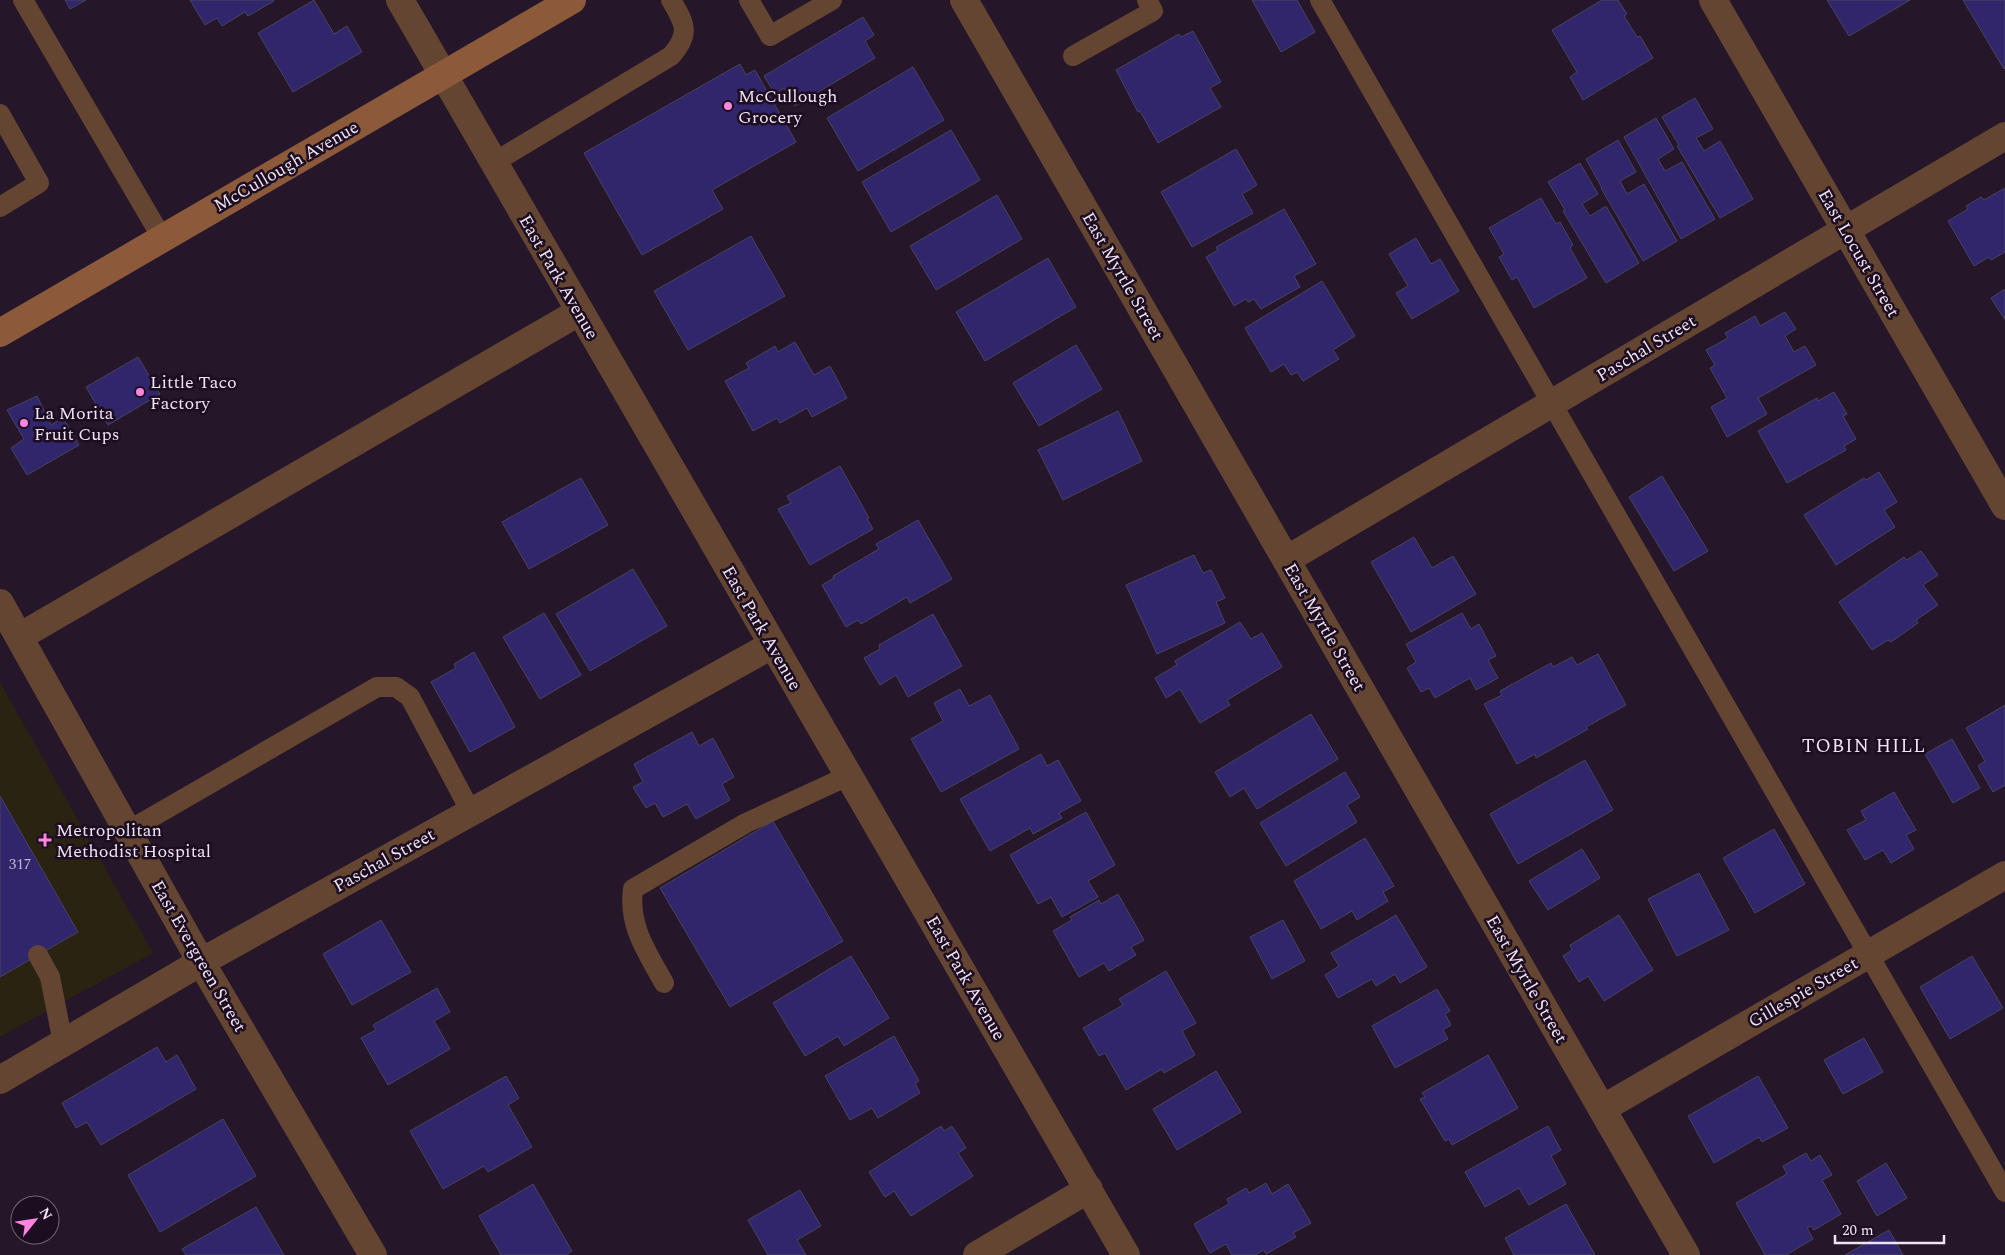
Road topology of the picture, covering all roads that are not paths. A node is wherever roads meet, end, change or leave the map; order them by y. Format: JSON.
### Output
{"nodes":[{"id":1,"x":23,"y":0,"type":"edge"},
{"id":2,"x":400,"y":0,"type":"edge"},
{"id":3,"x":572,"y":0,"type":"edge"},
{"id":4,"x":671,"y":0,"type":"edge"},
{"id":5,"x":749,"y":0,"type":"edge"},
{"id":6,"x":832,"y":0,"type":"edge"},
{"id":7,"x":964,"y":0,"type":"edge"},
{"id":8,"x":1147,"y":0,"type":"edge"},
{"id":9,"x":1320,"y":0,"type":"edge"},
{"id":10,"x":1713,"y":0,"type":"edge"},
{"id":11,"x":1074,"y":56,"type":"dead end"},
{"id":12,"x":443,"y":74,"type":"junction"},
{"id":13,"x":0,"y":114,"type":"edge"},
{"id":14,"x":2005,"y":136,"type":"edge"},
{"id":15,"x":493,"y":163,"type":"junction"},
{"id":16,"x":0,"y":206,"type":"edge"},
{"id":17,"x":1846,"y":230,"type":"junction"},
{"id":18,"x":162,"y":238,"type":"junction"},
{"id":19,"x":579,"y":312,"type":"junction"},
{"id":20,"x":0,"y":333,"type":"edge"},
{"id":21,"x":1552,"y":404,"type":"junction"},
{"id":22,"x":2005,"y":506,"type":"edge"},
{"id":23,"x":1286,"y":560,"type":"junction"},
{"id":24,"x":0,"y":603,"type":"edge"},
{"id":25,"x":19,"y":637,"type":"junction"},
{"id":26,"x":772,"y":645,"type":"junction"},
{"id":27,"x":848,"y":776,"type":"junction"},
{"id":28,"x":471,"y":812,"type":"junction"},
{"id":29,"x":128,"y":832,"type":"junction"},
{"id":30,"x":2005,"y":875,"type":"edge"},
{"id":31,"x":1868,"y":954,"type":"junction"},
{"id":32,"x":38,"y":955,"type":"dead end"},
{"id":33,"x":201,"y":962,"type":"junction"},
{"id":34,"x":664,"y":983,"type":"dead end"},
{"id":35,"x":63,"y":1043,"type":"junction"},
{"id":36,"x":0,"y":1080,"type":"edge"},
{"id":37,"x":1602,"y":1109,"type":"junction"},
{"id":38,"x":1089,"y":1189,"type":"junction"},
{"id":39,"x":2005,"y":1192,"type":"edge"},
{"id":40,"x":373,"y":1255,"type":"edge"},
{"id":41,"x":977,"y":1255,"type":"edge"},
{"id":42,"x":1126,"y":1255,"type":"edge"},
{"id":43,"x":1686,"y":1255,"type":"edge"}],
"edges":[{"from":1,"to":18,"type":"lane"},
{"from":2,"to":12,"type":"street","name":"East Park Avenue"},
{"from":3,"to":12,"type":"main road","name":"McCullough Avenue"},
{"from":4,"to":15,"type":"lane"},
{"from":5,"to":6,"type":"lane"},
{"from":7,"to":23,"type":"street","name":"East Myrtle Street"},
{"from":8,"to":11,"type":"lane"},
{"from":9,"to":21,"type":"lane"},
{"from":10,"to":17,"type":"street","name":"East Locust Street"},
{"from":12,"to":15,"type":"street","name":"East Park Avenue"},
{"from":12,"to":18,"type":"main road","name":"McCullough Avenue"},
{"from":13,"to":16,"type":"lane"},
{"from":14,"to":17,"type":"street","name":"Paschal Street"},
{"from":15,"to":19,"type":"street","name":"East Park Avenue"},
{"from":17,"to":21,"type":"street","name":"Paschal Street"},
{"from":17,"to":22,"type":"street","name":"East Locust Street"},
{"from":18,"to":20,"type":"main road","name":"McCullough Avenue"},
{"from":19,"to":25,"type":"street"},
{"from":19,"to":26,"type":"street","name":"East Park Avenue"},
{"from":21,"to":23,"type":"street","name":"Paschal Street"},
{"from":21,"to":31,"type":"lane"},
{"from":23,"to":37,"type":"street","name":"East Myrtle Street"},
{"from":24,"to":25,"type":"street","name":"East Evergreen Street"},
{"from":25,"to":29,"type":"street","name":"East Evergreen Street"},
{"from":26,"to":27,"type":"street","name":"East Park Avenue"},
{"from":26,"to":28,"type":"street","name":"Paschal Street"},
{"from":27,"to":34,"type":"lane"},
{"from":27,"to":38,"type":"street","name":"East Park Avenue"},
{"from":28,"to":29,"type":"lane"},
{"from":28,"to":33,"type":"street","name":"Paschal Street"},
{"from":29,"to":33,"type":"street","name":"East Evergreen Street"},
{"from":30,"to":31,"type":"street","name":"Gillespie Street"},
{"from":31,"to":37,"type":"street","name":"Gillespie Street"},
{"from":31,"to":39,"type":"lane"},
{"from":32,"to":35,"type":"lane"},
{"from":33,"to":35,"type":"street","name":"Paschal Street"},
{"from":33,"to":40,"type":"street","name":"East Evergreen Street"},
{"from":35,"to":36,"type":"street","name":"Paschal Street"},
{"from":37,"to":43,"type":"street","name":"East Myrtle Street"},
{"from":38,"to":41,"type":"street"},
{"from":38,"to":42,"type":"street","name":"East Park Avenue"}]}
